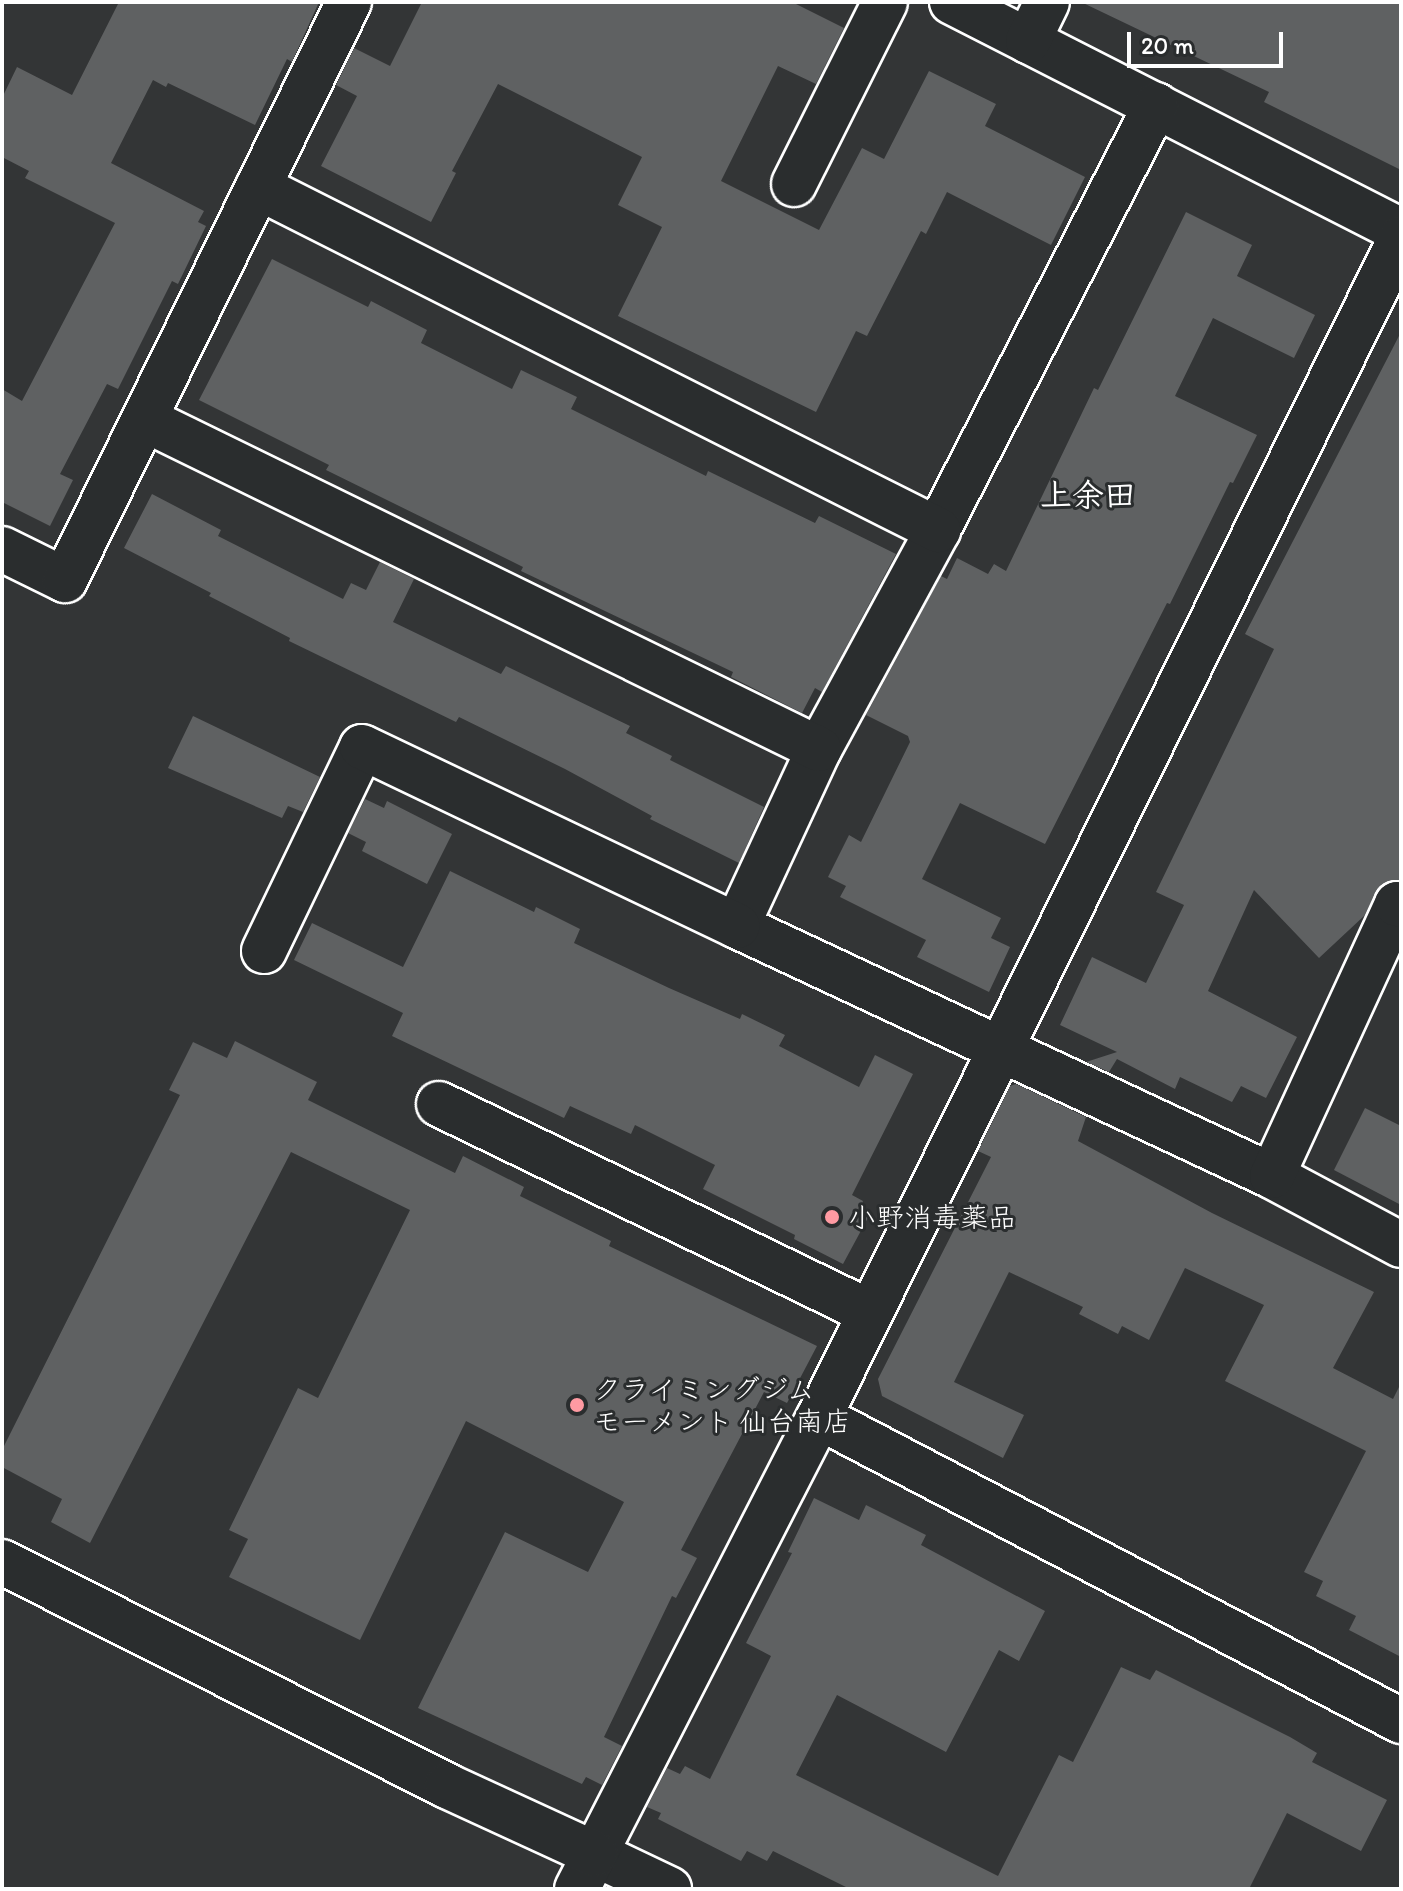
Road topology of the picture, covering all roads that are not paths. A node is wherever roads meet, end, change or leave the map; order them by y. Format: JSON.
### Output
{"nodes":[{"id":1,"x":349,"y":2,"type":"edge"},
{"id":2,"x":885,"y":2,"type":"edge"},
{"id":3,"x":952,"y":2,"type":"edge"},
{"id":4,"x":1047,"y":2,"type":"edge"},
{"id":5,"x":1028,"y":41,"type":"junction"},
{"id":6,"x":1156,"y":105,"type":"junction"},
{"id":7,"x":794,"y":184,"type":"dead end"},
{"id":8,"x":258,"y":187,"type":"junction"},
{"id":9,"x":1401,"y":231,"type":"edge"},
{"id":10,"x":1401,"y":238,"type":"edge"},
{"id":11,"x":146,"y":420,"type":"junction"},
{"id":12,"x":938,"y":530,"type":"junction"},
{"id":13,"x":2,"y":549,"type":"edge"},
{"id":14,"x":819,"y":749,"type":"junction"},
{"id":15,"x":1401,"y":905,"type":"edge"},
{"id":16,"x":737,"y":926,"type":"junction"},
{"id":17,"x":264,"y":951,"type":"dead end"},
{"id":18,"x":1002,"y":1048,"type":"junction"},
{"id":19,"x":439,"y":1104,"type":"dead end"},
{"id":20,"x":1272,"y":1176,"type":"junction"},
{"id":21,"x":1401,"y":1245,"type":"edge"},
{"id":22,"x":869,"y":1312,"type":"junction"},
{"id":23,"x":819,"y":1417,"type":"junction"},
{"id":24,"x":2,"y":1562,"type":"edge"},
{"id":25,"x":1401,"y":1721,"type":"edge"},
{"id":26,"x":586,"y":1872,"type":"edge"},
{"id":27,"x":669,"y":1889,"type":"edge"}],
"edges":[{"from":1,"to":8,"type":"street"},
{"from":2,"to":7,"type":"street"},
{"from":3,"to":5,"type":"street"},
{"from":4,"to":5,"type":"street"},
{"from":5,"to":6,"type":"street"},
{"from":6,"to":9,"type":"street"},
{"from":6,"to":12,"type":"street"},
{"from":8,"to":11,"type":"street"},
{"from":8,"to":12,"type":"street"},
{"from":10,"to":18,"type":"street"},
{"from":11,"to":13,"type":"street"},
{"from":11,"to":14,"type":"street"},
{"from":12,"to":14,"type":"street"},
{"from":14,"to":16,"type":"street"},
{"from":15,"to":20,"type":"street"},
{"from":16,"to":17,"type":"street"},
{"from":16,"to":18,"type":"street"},
{"from":18,"to":20,"type":"street"},
{"from":18,"to":22,"type":"street"},
{"from":19,"to":22,"type":"street"},
{"from":20,"to":21,"type":"street"},
{"from":22,"to":23,"type":"street"},
{"from":23,"to":25,"type":"street"},
{"from":23,"to":26,"type":"street"},
{"from":24,"to":26,"type":"street"},
{"from":26,"to":27,"type":"street"}]}
